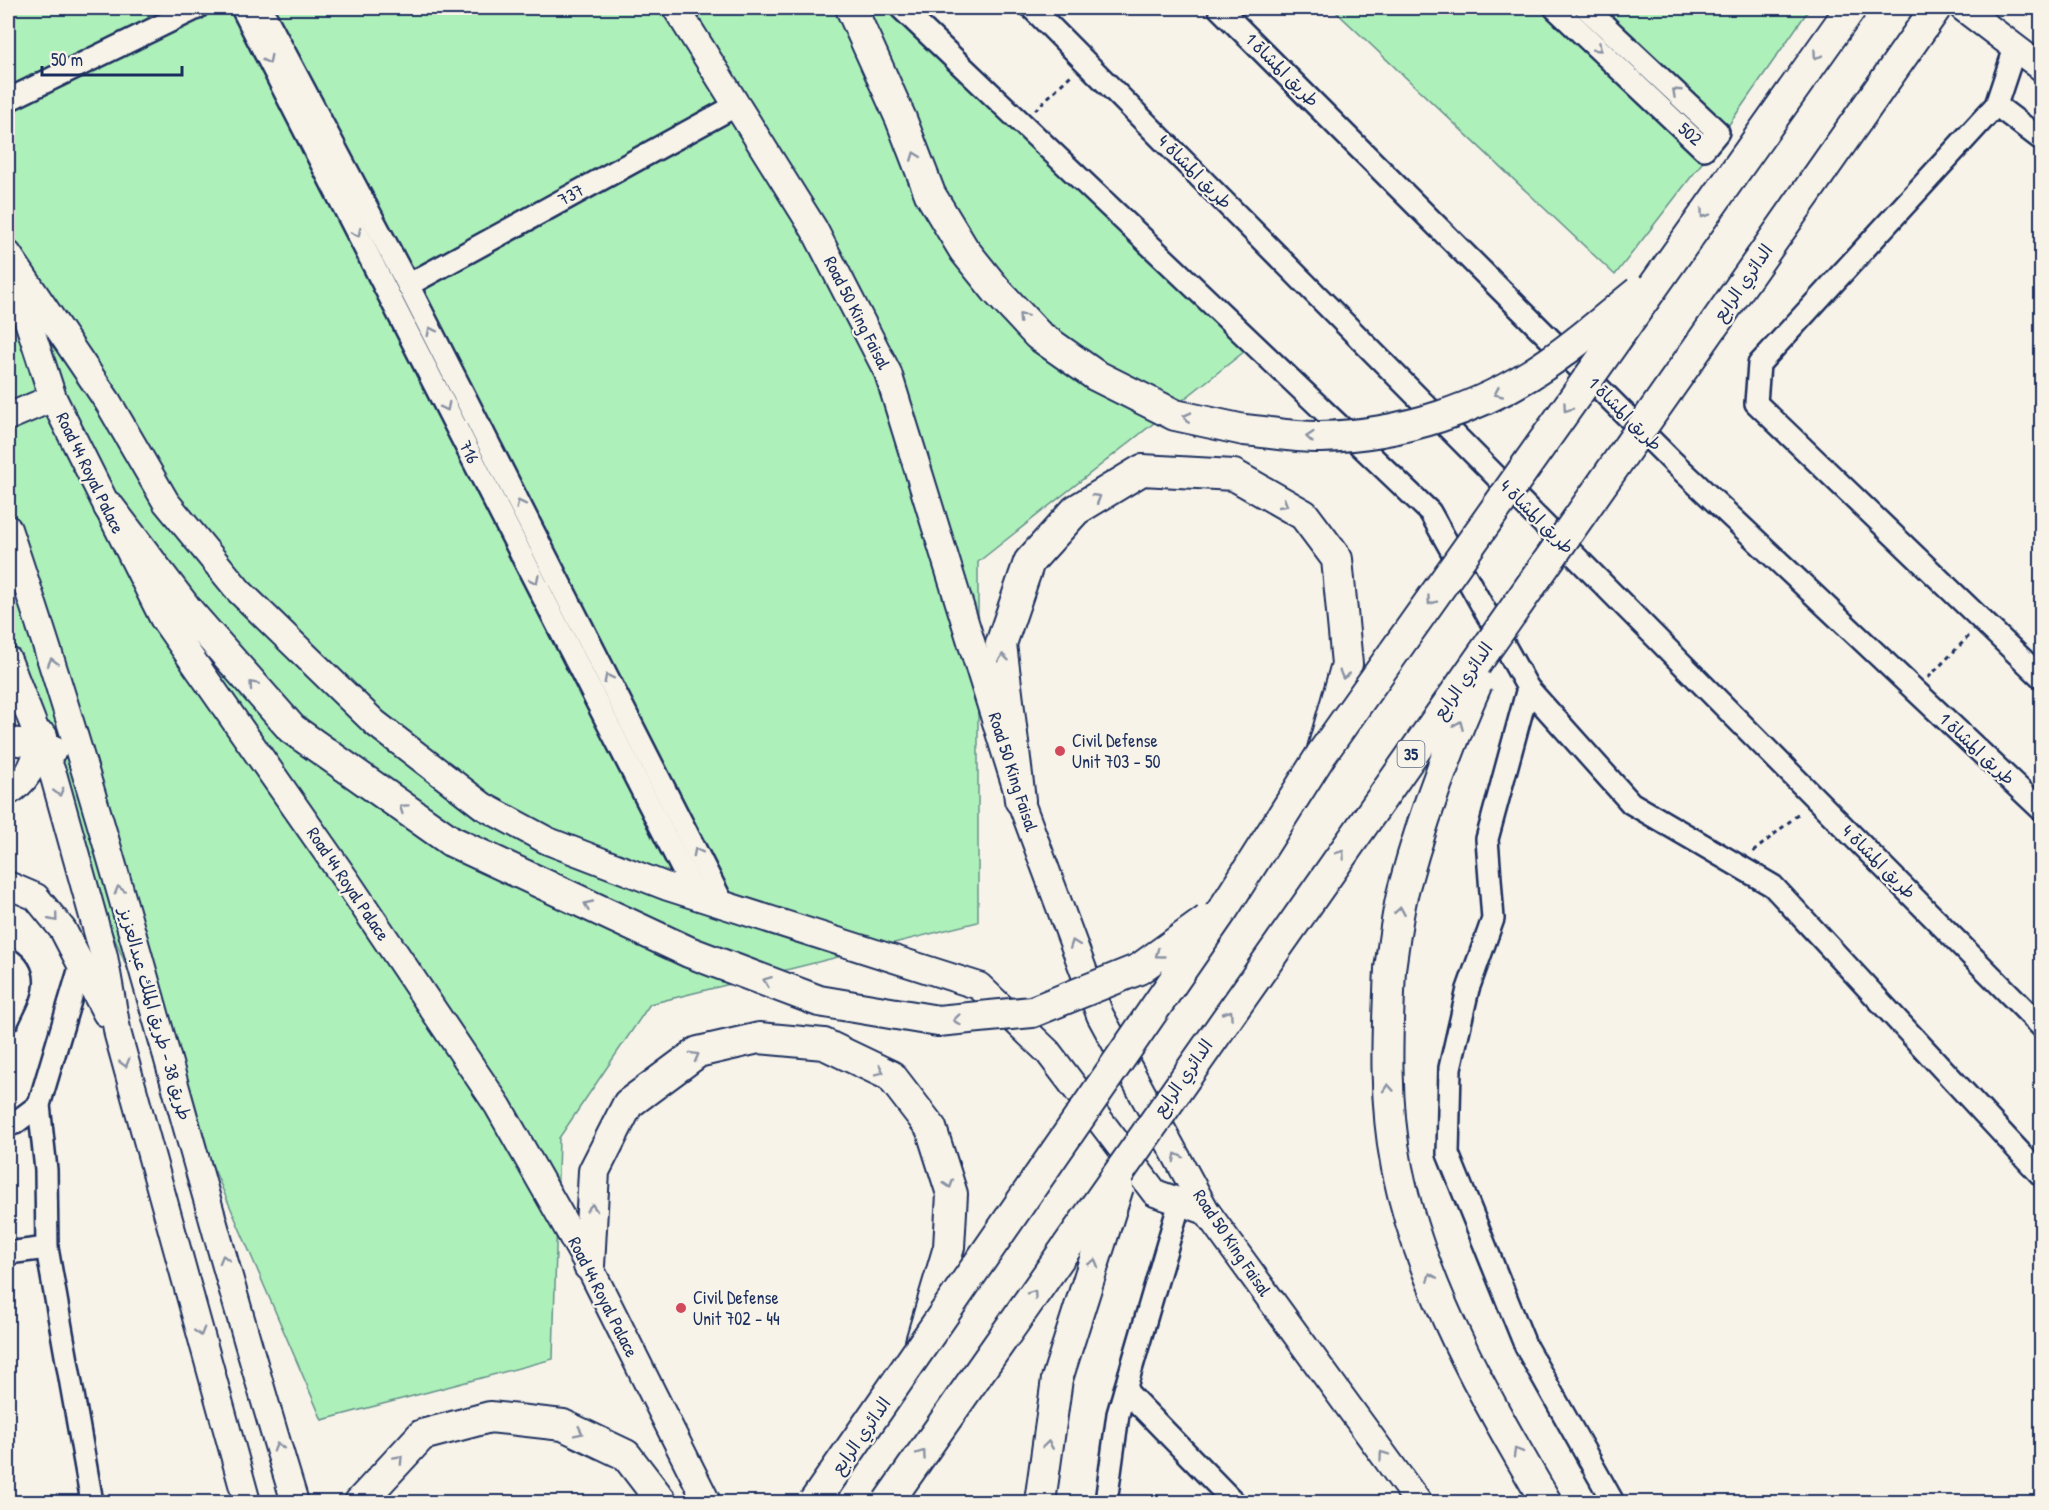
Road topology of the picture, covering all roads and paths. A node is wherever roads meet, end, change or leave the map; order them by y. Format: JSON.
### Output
{"nodes":[{"id":1,"x":197,"y":8,"type":"edge"},
{"id":2,"x":242,"y":8,"type":"edge"},
{"id":3,"x":261,"y":8,"type":"edge"},
{"id":4,"x":676,"y":8,"type":"edge"},
{"id":5,"x":851,"y":8,"type":"edge"},
{"id":6,"x":901,"y":8,"type":"edge"},
{"id":7,"x":1032,"y":8,"type":"edge"},
{"id":8,"x":1219,"y":8,"type":"edge"},
{"id":9,"x":1555,"y":8,"type":"edge"},
{"id":10,"x":1586,"y":8,"type":"edge"},
{"id":11,"x":1851,"y":8,"type":"edge"},
{"id":12,"x":1936,"y":8,"type":"edge"},
{"id":13,"x":1963,"y":8,"type":"edge"},
{"id":14,"x":2015,"y":48,"type":"junction"},
{"id":15,"x":1086,"y":61,"type":"junction"},
{"id":16,"x":2042,"y":68,"type":"edge"},
{"id":17,"x":8,"y":100,"type":"edge"},
{"id":18,"x":1996,"y":105,"type":"junction"},
{"id":19,"x":735,"y":106,"type":"junction"},
{"id":20,"x":1022,"y":123,"type":"junction"},
{"id":21,"x":2042,"y":140,"type":"edge"},
{"id":22,"x":8,"y":254,"type":"edge"},
{"id":23,"x":8,"y":260,"type":"edge"},
{"id":24,"x":1664,"y":272,"type":"junction"},
{"id":25,"x":408,"y":285,"type":"junction"},
{"id":26,"x":53,"y":398,"type":"junction"},
{"id":27,"x":8,"y":417,"type":"edge"},
{"id":28,"x":109,"y":507,"type":"junction"},
{"id":29,"x":8,"y":529,"type":"edge"},
{"id":30,"x":1983,"y":622,"type":"junction"},
{"id":31,"x":1502,"y":625,"type":"junction"},
{"id":32,"x":8,"y":660,"type":"edge"},
{"id":33,"x":2042,"y":678,"type":"edge"},
{"id":34,"x":1528,"y":688,"type":"junction"},
{"id":35,"x":60,"y":690,"type":"junction"},
{"id":36,"x":1915,"y":691,"type":"junction"},
{"id":37,"x":8,"y":741,"type":"edge"},
{"id":38,"x":41,"y":744,"type":"junction"},
{"id":39,"x":1322,"y":755,"type":"junction"},
{"id":40,"x":87,"y":783,"type":"junction"},
{"id":41,"x":8,"y":792,"type":"edge"},
{"id":42,"x":1816,"y":799,"type":"junction"},
{"id":43,"x":1020,"y":800,"type":"junction"},
{"id":44,"x":2042,"y":810,"type":"edge"},
{"id":45,"x":1737,"y":865,"type":"junction"},
{"id":46,"x":8,"y":885,"type":"edge"},
{"id":47,"x":696,"y":896,"type":"junction"},
{"id":48,"x":723,"y":904,"type":"junction"},
{"id":49,"x":1224,"y":908,"type":"junction"},
{"id":50,"x":8,"y":959,"type":"edge"},
{"id":51,"x":81,"y":964,"type":"junction"},
{"id":52,"x":8,"y":1020,"type":"edge"},
{"id":53,"x":2042,"y":1027,"type":"edge"},
{"id":54,"x":118,"y":1035,"type":"junction"},
{"id":55,"x":39,"y":1105,"type":"junction"},
{"id":56,"x":8,"y":1125,"type":"edge"},
{"id":57,"x":1128,"y":1157,"type":"junction"},
{"id":58,"x":2042,"y":1176,"type":"edge"},
{"id":59,"x":1180,"y":1202,"type":"junction"},
{"id":60,"x":1206,"y":1211,"type":"junction"},
{"id":61,"x":47,"y":1248,"type":"junction"},
{"id":62,"x":8,"y":1253,"type":"edge"},
{"id":63,"x":589,"y":1266,"type":"junction"},
{"id":64,"x":916,"y":1358,"type":"junction"},
{"id":65,"x":1125,"y":1390,"type":"junction"},
{"id":66,"x":92,"y":1503,"type":"edge"},
{"id":67,"x":247,"y":1503,"type":"edge"},
{"id":68,"x":295,"y":1503,"type":"edge"},
{"id":69,"x":360,"y":1503,"type":"edge"},
{"id":70,"x":662,"y":1503,"type":"edge"},
{"id":71,"x":707,"y":1503,"type":"edge"},
{"id":72,"x":814,"y":1503,"type":"edge"},
{"id":73,"x":888,"y":1503,"type":"edge"},
{"id":74,"x":1040,"y":1503,"type":"edge"},
{"id":75,"x":1106,"y":1503,"type":"edge"},
{"id":76,"x":1234,"y":1503,"type":"edge"},
{"id":77,"x":1418,"y":1503,"type":"edge"},
{"id":78,"x":1546,"y":1503,"type":"edge"},
{"id":79,"x":1613,"y":1503,"type":"edge"}],
"edges":[{"from":1,"to":17,"type":"street"},
{"from":2,"to":47,"type":"street","name":"716","one_way":true},
{"from":3,"to":25,"type":"street"},
{"from":4,"to":19,"type":"main road","name":"Road 50 King Faisal"},
{"from":24,"to":5,"type":"highway","one_way":true,"bridge":true},
{"from":6,"to":20,"type":"street"},
{"from":7,"to":15,"type":"street","name":"طريق المشاة 4"},
{"from":8,"to":36,"type":"street","name":"طريق المشاة 1"},
{"from":9,"to":10,"type":"street","name":"502","one_way":true},
{"from":11,"to":24,"type":"highway","name":"الدائري الرابع","one_way":true,"bridge":true},
{"from":12,"to":31,"type":"highway","name":"الدائري الرابع","number":"35","bridge":true},
{"from":13,"to":14,"type":"main road"},
{"from":14,"to":16,"type":"main road"},
{"from":14,"to":18,"type":"street"},
{"from":15,"to":20,"type":"path"},
{"from":15,"to":42,"type":"street","name":"طريق المشاة 4"},
{"from":18,"to":21,"type":"street"},
{"from":18,"to":30,"type":"street"},
{"from":19,"to":25,"type":"street","name":"737"},
{"from":19,"to":43,"type":"main road","name":"Road 50 King Faisal"},
{"from":20,"to":34,"type":"street"},
{"from":22,"to":47,"type":"main road"},
{"from":23,"to":26,"type":"main road","name":"Road 44 Royal Palace"},
{"from":24,"to":39,"type":"highway","name":"الدائري الرابع","one_way":true,"bridge":true},
{"from":48,"to":25,"type":"street","one_way":true},
{"from":26,"to":27,"type":"main road"},
{"from":26,"to":28,"type":"main road","name":"Road 44 Royal Palace"},
{"from":49,"to":28,"type":"highway","one_way":true,"bridge":true},
{"from":28,"to":63,"type":"main road","name":"Road 44 Royal Palace"},
{"from":35,"to":29,"type":"main road","name":"طريق 38 - طريق الملك عبدالعزيز","one_way":true},
{"from":30,"to":33,"type":"street"},
{"from":30,"to":36,"type":"path"},
{"from":57,"to":31,"type":"highway","name":"الدائري الرابع","number":"35","one_way":true,"bridge":true},
{"from":78,"to":31,"type":"highway","one_way":true,"bridge":true},
{"from":32,"to":38,"type":"main road","name":"طريق 38 - طريق الملك عبدالعزيز"},
{"from":34,"to":45,"type":"street"},
{"from":34,"to":79,"type":"street"},
{"from":35,"to":38,"type":"main road"},
{"from":35,"to":40,"type":"main road","name":"طريق 38 - طريق الملك عبدالعزيز"},
{"from":36,"to":44,"type":"street","name":"طريق المشاة 1"},
{"from":37,"to":38,"type":"main road"},
{"from":38,"to":40,"type":"main road"},
{"from":38,"to":41,"type":"main road"},
{"from":38,"to":54,"type":"main road","name":"طريق 38 - طريق الملك عبدالعزيز","one_way":true},
{"from":43,"to":39,"type":"highway","one_way":true,"bridge":true},
{"from":39,"to":49,"type":"highway","name":"الدائري الرابع","bridge":true},
{"from":68,"to":40,"type":"main road","name":"طريق 38 - طريق الملك عبدالعزيز","one_way":true},
{"from":42,"to":45,"type":"path"},
{"from":42,"to":53,"type":"street","name":"طريق المشاة 4"},
{"from":60,"to":43,"type":"main road","name":"Road 50 King Faisal","one_way":true},
{"from":45,"to":58,"type":"street"},
{"from":46,"to":51,"type":"main road","one_way":true},
{"from":47,"to":48,"type":"main road"},
{"from":48,"to":59,"type":"main road"},
{"from":49,"to":64,"type":"highway","name":"الدائري الرابع","bridge":true},
{"from":50,"to":52,"type":"street"},
{"from":51,"to":54,"type":"main road"},
{"from":51,"to":55,"type":"street"},
{"from":54,"to":67,"type":"main road","name":"طريق 38 - طريق الملك عبدالعزيز","one_way":true},
{"from":55,"to":56,"type":"street"},
{"from":55,"to":61,"type":"street"},
{"from":73,"to":57,"type":"highway","name":"الدائري الرابع","number":"35","one_way":true,"bridge":true},
{"from":74,"to":57,"type":"highway","one_way":true,"bridge":true},
{"from":59,"to":60,"type":"main road"},
{"from":59,"to":65,"type":"street"},
{"from":77,"to":60,"type":"main road","name":"Road 50 King Faisal","one_way":true},
{"from":61,"to":62,"type":"street"},
{"from":61,"to":66,"type":"street"},
{"from":63,"to":64,"type":"highway","one_way":true,"bridge":true},
{"from":63,"to":71,"type":"main road","name":"Road 44 Royal Palace"},
{"from":64,"to":72,"type":"highway","name":"الدائري الرابع","bridge":true},
{"from":65,"to":75,"type":"street"},
{"from":65,"to":76,"type":"street"},
{"from":69,"to":70,"type":"highway","one_way":true}]}
